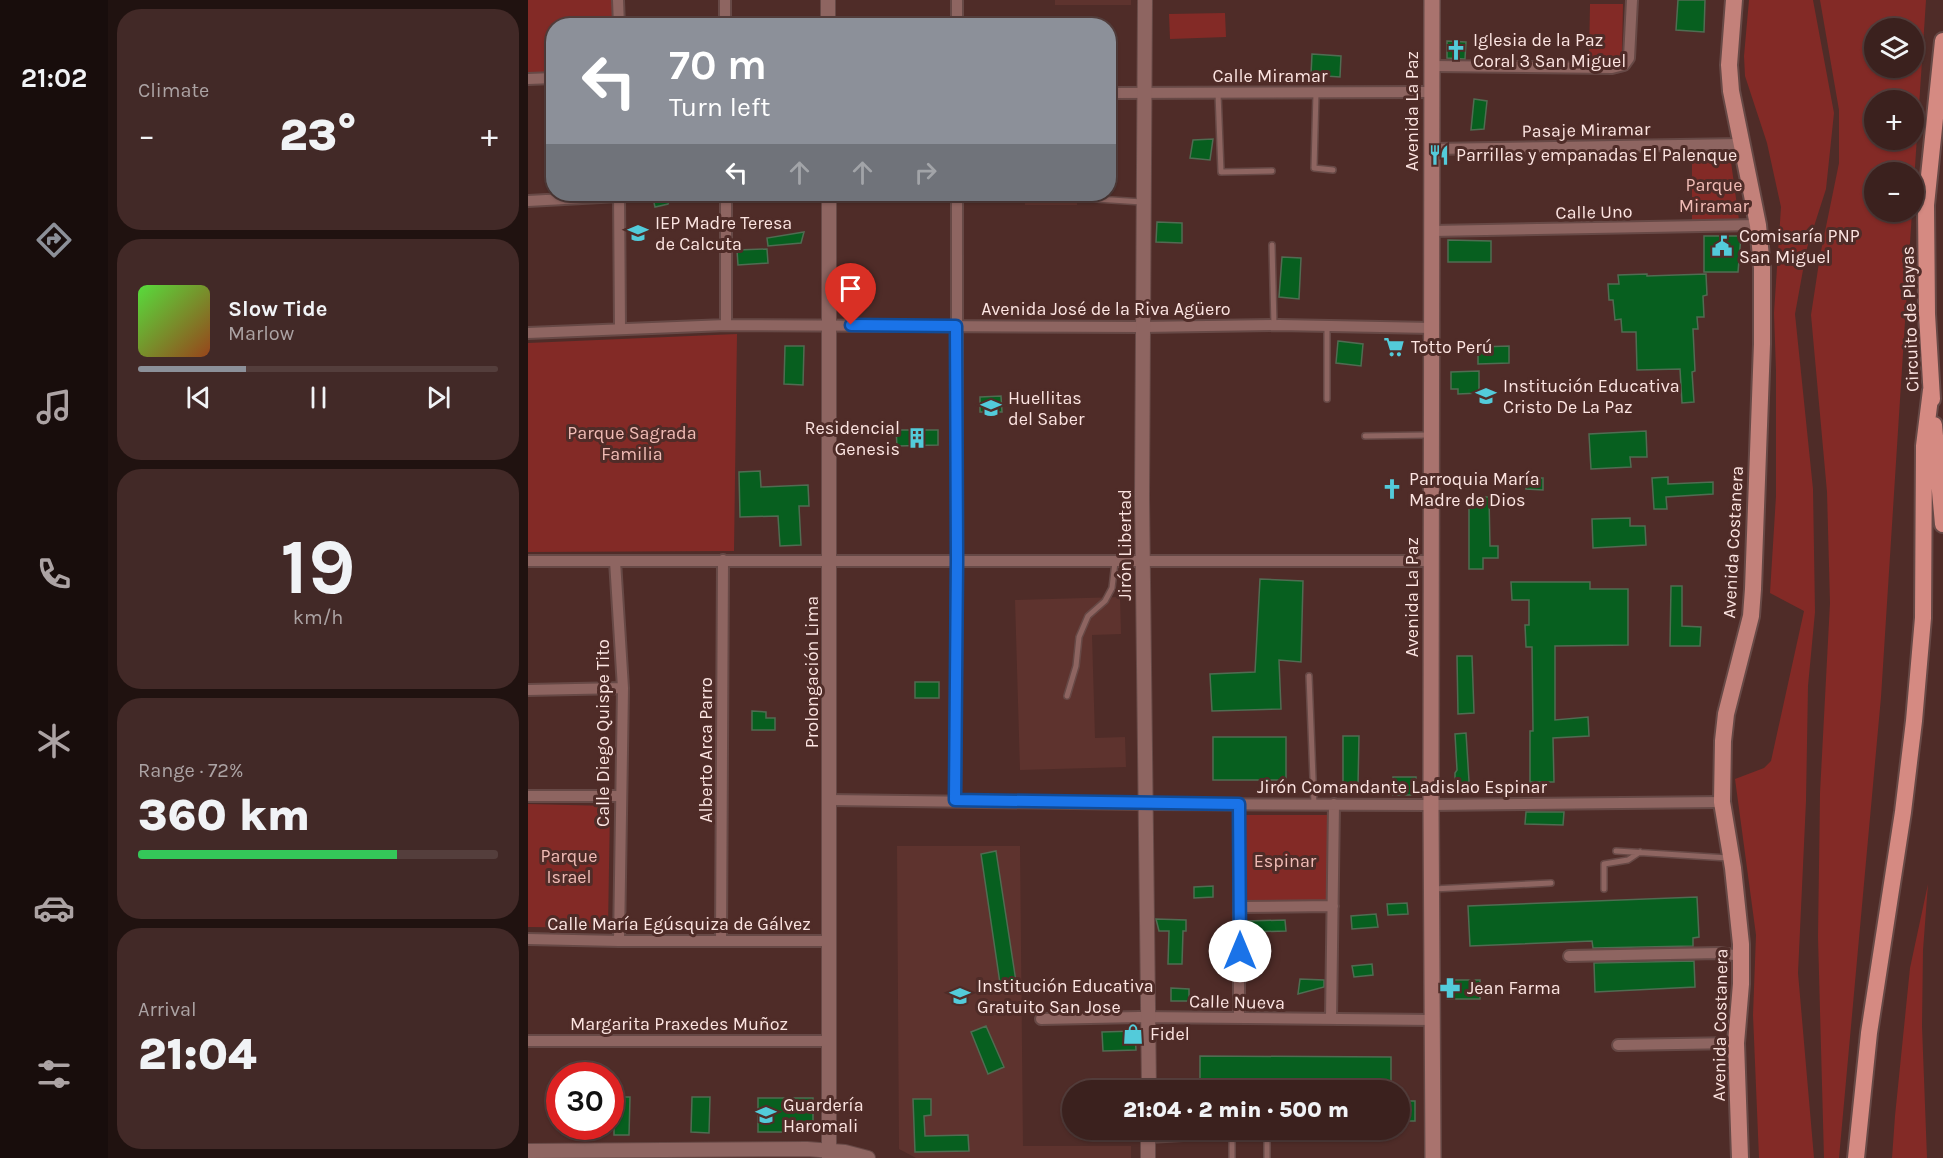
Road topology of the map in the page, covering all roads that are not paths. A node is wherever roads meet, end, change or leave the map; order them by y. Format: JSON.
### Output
{"nodes":[{"id":1,"x":618,"y":0,"type":"edge"},
{"id":2,"x":725,"y":0,"type":"edge"},
{"id":3,"x":828,"y":0,"type":"edge"},
{"id":4,"x":957,"y":0,"type":"edge"},
{"id":5,"x":1144,"y":0,"type":"edge"},
{"id":6,"x":1432,"y":0,"type":"edge"},
{"id":7,"x":1632,"y":0,"type":"edge"},
{"id":8,"x":1734,"y":0,"type":"edge"},
{"id":9,"x":618,"y":18,"type":"edge"},
{"id":10,"x":725,"y":18,"type":"edge"},
{"id":11,"x":828,"y":18,"type":"edge"},
{"id":12,"x":957,"y":18,"type":"edge"},
{"id":13,"x":1943,"y":41,"type":"edge"},
{"id":14,"x":1432,"y":66,"type":"junction"},
{"id":15,"x":546,"y":78,"type":"edge"},
{"id":16,"x":528,"y":79,"type":"edge"},
{"id":17,"x":1316,"y":92,"type":"junction"},
{"id":18,"x":1432,"y":92,"type":"junction"},
{"id":19,"x":1116,"y":93,"type":"edge"},
{"id":20,"x":1143,"y":93,"type":"junction"},
{"id":21,"x":1218,"y":93,"type":"junction"},
{"id":22,"x":1741,"y":144,"type":"junction"},
{"id":23,"x":1432,"y":149,"type":"junction"},
{"id":24,"x":1333,"y":170,"type":"dead end"},
{"id":25,"x":1272,"y":171,"type":"dead end"},
{"id":26,"x":546,"y":200,"type":"edge"},
{"id":27,"x":1116,"y":200,"type":"edge"},
{"id":28,"x":528,"y":201,"type":"edge"},
{"id":29,"x":619,"y":201,"type":"edge"},
{"id":30,"x":726,"y":201,"type":"edge"},
{"id":31,"x":829,"y":201,"type":"edge"},
{"id":32,"x":957,"y":201,"type":"edge"},
{"id":33,"x":1142,"y":202,"type":"junction"},
{"id":34,"x":1758,"y":225,"type":"junction"},
{"id":35,"x":1432,"y":231,"type":"junction"},
{"id":36,"x":1272,"y":245,"type":"dead end"},
{"id":37,"x":726,"y":325,"type":"junction"},
{"id":38,"x":830,"y":325,"type":"junction"},
{"id":39,"x":1274,"y":325,"type":"junction"},
{"id":40,"x":956,"y":326,"type":"junction"},
{"id":41,"x":1327,"y":326,"type":"junction"},
{"id":42,"x":1142,"y":327,"type":"junction"},
{"id":43,"x":620,"y":328,"type":"junction"},
{"id":44,"x":1432,"y":328,"type":"junction"},
{"id":45,"x":528,"y":333,"type":"edge"},
{"id":46,"x":1931,"y":390,"type":"junction"},
{"id":47,"x":1327,"y":399,"type":"dead end"},
{"id":48,"x":1432,"y":435,"type":"junction"},
{"id":49,"x":1365,"y":436,"type":"dead end"},
{"id":50,"x":1943,"y":524,"type":"edge"},
{"id":51,"x":830,"y":559,"type":"junction"},
{"id":52,"x":723,"y":560,"type":"junction"},
{"id":53,"x":957,"y":560,"type":"junction"},
{"id":54,"x":528,"y":561,"type":"edge"},
{"id":55,"x":615,"y":561,"type":"junction"},
{"id":56,"x":1142,"y":561,"type":"junction"},
{"id":57,"x":1432,"y":561,"type":"junction"},
{"id":58,"x":1115,"y":562,"type":"junction"},
{"id":59,"x":1309,"y":676,"type":"dead end"},
{"id":60,"x":623,"y":688,"type":"junction"},
{"id":61,"x":528,"y":690,"type":"edge"},
{"id":62,"x":1067,"y":696,"type":"dead end"},
{"id":63,"x":528,"y":796,"type":"edge"},
{"id":64,"x":621,"y":796,"type":"junction"},
{"id":65,"x":830,"y":800,"type":"junction"},
{"id":66,"x":955,"y":800,"type":"junction"},
{"id":67,"x":1722,"y":802,"type":"junction"},
{"id":68,"x":1146,"y":804,"type":"junction"},
{"id":69,"x":1239,"y":804,"type":"junction"},
{"id":70,"x":1314,"y":804,"type":"junction"},
{"id":71,"x":1334,"y":804,"type":"junction"},
{"id":72,"x":1431,"y":804,"type":"junction"},
{"id":73,"x":1616,"y":851,"type":"dead end"},
{"id":74,"x":1640,"y":852,"type":"junction"},
{"id":75,"x":1731,"y":859,"type":"junction"},
{"id":76,"x":1551,"y":883,"type":"dead end"},
{"id":77,"x":1432,"y":889,"type":"junction"},
{"id":78,"x":1604,"y":889,"type":"dead end"},
{"id":79,"x":1333,"y":906,"type":"junction"},
{"id":80,"x":1240,"y":907,"type":"junction"},
{"id":81,"x":528,"y":939,"type":"edge"},
{"id":82,"x":619,"y":941,"type":"junction"},
{"id":83,"x":721,"y":941,"type":"junction"},
{"id":84,"x":830,"y":941,"type":"junction"},
{"id":85,"x":1569,"y":956,"type":"dead end"},
{"id":86,"x":1741,"y":956,"type":"junction"},
{"id":87,"x":1148,"y":1017,"type":"junction"},
{"id":88,"x":1239,"y":1018,"type":"junction"},
{"id":89,"x":1041,"y":1019,"type":"dead end"},
{"id":90,"x":1332,"y":1019,"type":"junction"},
{"id":91,"x":1432,"y":1020,"type":"junction"},
{"id":92,"x":528,"y":1041,"type":"edge"},
{"id":93,"x":830,"y":1041,"type":"junction"},
{"id":94,"x":1736,"y":1043,"type":"junction"},
{"id":95,"x":1618,"y":1045,"type":"dead end"},
{"id":96,"x":1149,"y":1080,"type":"edge"},
{"id":97,"x":1148,"y":1140,"type":"edge"},
{"id":98,"x":1232,"y":1140,"type":"edge"},
{"id":99,"x":1268,"y":1140,"type":"edge"},
{"id":100,"x":528,"y":1151,"type":"edge"},
{"id":101,"x":829,"y":1154,"type":"edge"},
{"id":102,"x":868,"y":1158,"type":"edge"},
{"id":103,"x":1148,"y":1158,"type":"edge"},
{"id":104,"x":1233,"y":1158,"type":"edge"},
{"id":105,"x":1267,"y":1158,"type":"edge"},
{"id":106,"x":1433,"y":1158,"type":"edge"},
{"id":107,"x":1740,"y":1158,"type":"edge"},
{"id":108,"x":1856,"y":1158,"type":"edge"}],
"edges":[{"from":1,"to":9,"type":"street"},
{"from":2,"to":10,"type":"street"},
{"from":3,"to":11,"type":"street"},
{"from":4,"to":12,"type":"street"},
{"from":5,"to":20,"type":"street","name":"Jirón Libertad"},
{"from":6,"to":14,"type":"main road","name":"Avenida La Paz"},
{"from":7,"to":14,"type":"street"},
{"from":8,"to":22,"type":"main road","name":"Avenida Costanera"},
{"from":13,"to":46,"type":"highway","name":"Circuito de Playas"},
{"from":14,"to":18,"type":"main road","name":"Avenida La Paz"},
{"from":15,"to":16,"type":"street"},
{"from":17,"to":18,"type":"street","name":"Calle Miramar"},
{"from":17,"to":21,"type":"street","name":"Calle Miramar"},
{"from":17,"to":24,"type":"lane"},
{"from":18,"to":23,"type":"main road","name":"Avenida La Paz"},
{"from":19,"to":20,"type":"street","name":"Calle Miramar"},
{"from":20,"to":21,"type":"street","name":"Calle Miramar"},
{"from":20,"to":33,"type":"street","name":"Jirón Libertad"},
{"from":21,"to":25,"type":"lane"},
{"from":22,"to":23,"type":"street","name":"Pasaje Miramar"},
{"from":22,"to":34,"type":"main road","name":"Avenida Costanera"},
{"from":23,"to":35,"type":"main road","name":"Avenida La Paz"},
{"from":26,"to":28,"type":"street"},
{"from":27,"to":33,"type":"lane"},
{"from":29,"to":43,"type":"street"},
{"from":30,"to":37,"type":"street"},
{"from":31,"to":38,"type":"street","name":"Prolongación Lima"},
{"from":32,"to":40,"type":"street"},
{"from":33,"to":42,"type":"street","name":"Jirón Libertad"},
{"from":34,"to":35,"type":"street","name":"Calle Uno"},
{"from":34,"to":67,"type":"main road","name":"Avenida Costanera"},
{"from":35,"to":44,"type":"main road","name":"Avenida La Paz"},
{"from":36,"to":39,"type":"lane"},
{"from":37,"to":38,"type":"street","name":"Avenida José de la Riva Agüero"},
{"from":37,"to":43,"type":"street","name":"Avenida José de la Riva Agüero"},
{"from":38,"to":40,"type":"street","name":"Avenida José de la Riva Agüero"},
{"from":38,"to":51,"type":"street","name":"Prolongación Lima"},
{"from":39,"to":41,"type":"street","name":"Avenida José de la Riva Agüero"},
{"from":39,"to":42,"type":"street","name":"Avenida José de la Riva Agüero"},
{"from":40,"to":42,"type":"street","name":"Avenida José de la Riva Agüero"},
{"from":40,"to":53,"type":"street"},
{"from":41,"to":44,"type":"street","name":"Avenida José de la Riva Agüero"},
{"from":41,"to":47,"type":"lane"},
{"from":42,"to":56,"type":"street","name":"Jirón Libertad"},
{"from":43,"to":45,"type":"street","name":"Avenida José de la Riva Agüero"},
{"from":44,"to":48,"type":"main road","name":"Avenida La Paz"},
{"from":46,"to":50,"type":"highway","name":"Circuito de Playas"},
{"from":46,"to":108,"type":"highway"},
{"from":48,"to":49,"type":"lane"},
{"from":48,"to":57,"type":"main road","name":"Avenida La Paz"},
{"from":51,"to":52,"type":"street"},
{"from":51,"to":53,"type":"street"},
{"from":51,"to":65,"type":"street","name":"Prolongación Lima"},
{"from":52,"to":55,"type":"street"},
{"from":52,"to":83,"type":"street","name":"Alberto Arca Parro"},
{"from":53,"to":58,"type":"street"},
{"from":53,"to":66,"type":"street"},
{"from":54,"to":55,"type":"street"},
{"from":55,"to":60,"type":"street","name":"Calle Diego Quispe Tito"},
{"from":56,"to":57,"type":"street"},
{"from":56,"to":58,"type":"street"},
{"from":56,"to":68,"type":"street","name":"Jirón Libertad"},
{"from":57,"to":72,"type":"main road","name":"Avenida La Paz"},
{"from":58,"to":62,"type":"lane"},
{"from":59,"to":70,"type":"lane"},
{"from":60,"to":61,"type":"street"},
{"from":60,"to":64,"type":"street","name":"Calle Diego Quispe Tito"},
{"from":63,"to":64,"type":"street"},
{"from":64,"to":82,"type":"street","name":"Calle Diego Quispe Tito"},
{"from":65,"to":66,"type":"street","name":"Jirón Comandante Ladislao Espinar"},
{"from":65,"to":84,"type":"street","name":"Prolongación Lima"},
{"from":66,"to":68,"type":"street","name":"Jirón Comandante Ladislao Espinar"},
{"from":67,"to":72,"type":"street","name":"Jirón Comandante Ladislao Espinar"},
{"from":67,"to":75,"type":"main road","name":"Avenida Costanera"},
{"from":68,"to":69,"type":"street","name":"Jirón Comandante Ladislao Espinar"},
{"from":68,"to":87,"type":"street","name":"Jirón Libertad"},
{"from":69,"to":70,"type":"street","name":"Jirón Comandante Ladislao Espinar"},
{"from":69,"to":80,"type":"street"},
{"from":70,"to":71,"type":"street","name":"Jirón Comandante Ladislao Espinar"},
{"from":71,"to":72,"type":"street","name":"Jirón Comandante Ladislao Espinar"},
{"from":71,"to":79,"type":"street"},
{"from":72,"to":77,"type":"main road","name":"Avenida La Paz"},
{"from":73,"to":74,"type":"lane"},
{"from":74,"to":75,"type":"lane"},
{"from":74,"to":78,"type":"lane"},
{"from":75,"to":86,"type":"main road","name":"Avenida Costanera"},
{"from":76,"to":77,"type":"lane"},
{"from":77,"to":91,"type":"main road","name":"Avenida La Paz"},
{"from":79,"to":80,"type":"street"},
{"from":79,"to":90,"type":"street"},
{"from":80,"to":88,"type":"street"},
{"from":81,"to":82,"type":"street","name":"Calle María Egúsquiza de Gálvez"},
{"from":82,"to":83,"type":"street","name":"Calle María Egúsquiza de Gálvez"},
{"from":83,"to":84,"type":"street","name":"Calle María Egúsquiza de Gálvez"},
{"from":84,"to":93,"type":"street","name":"Prolongación Lima"},
{"from":85,"to":86,"type":"street"},
{"from":86,"to":94,"type":"main road","name":"Avenida Costanera"},
{"from":87,"to":88,"type":"street","name":"Calle Nueva"},
{"from":87,"to":89,"type":"street","name":"Calle Nueva"},
{"from":87,"to":96,"type":"street","name":"Jirón Libertad"},
{"from":88,"to":90,"type":"street","name":"Calle Nueva"},
{"from":90,"to":91,"type":"street","name":"Calle Nueva"},
{"from":91,"to":106,"type":"main road","name":"Avenida La Paz"},
{"from":92,"to":93,"type":"street","name":"Margarita Praxedes Muñoz"},
{"from":93,"to":101,"type":"street","name":"Prolongación Lima"},
{"from":94,"to":95,"type":"street"},
{"from":94,"to":107,"type":"main road","name":"Avenida Costanera"},
{"from":97,"to":103,"type":"street"},
{"from":98,"to":104,"type":"lane"},
{"from":99,"to":105,"type":"lane"},
{"from":100,"to":101,"type":"street"},
{"from":101,"to":102,"type":"street"}]}
